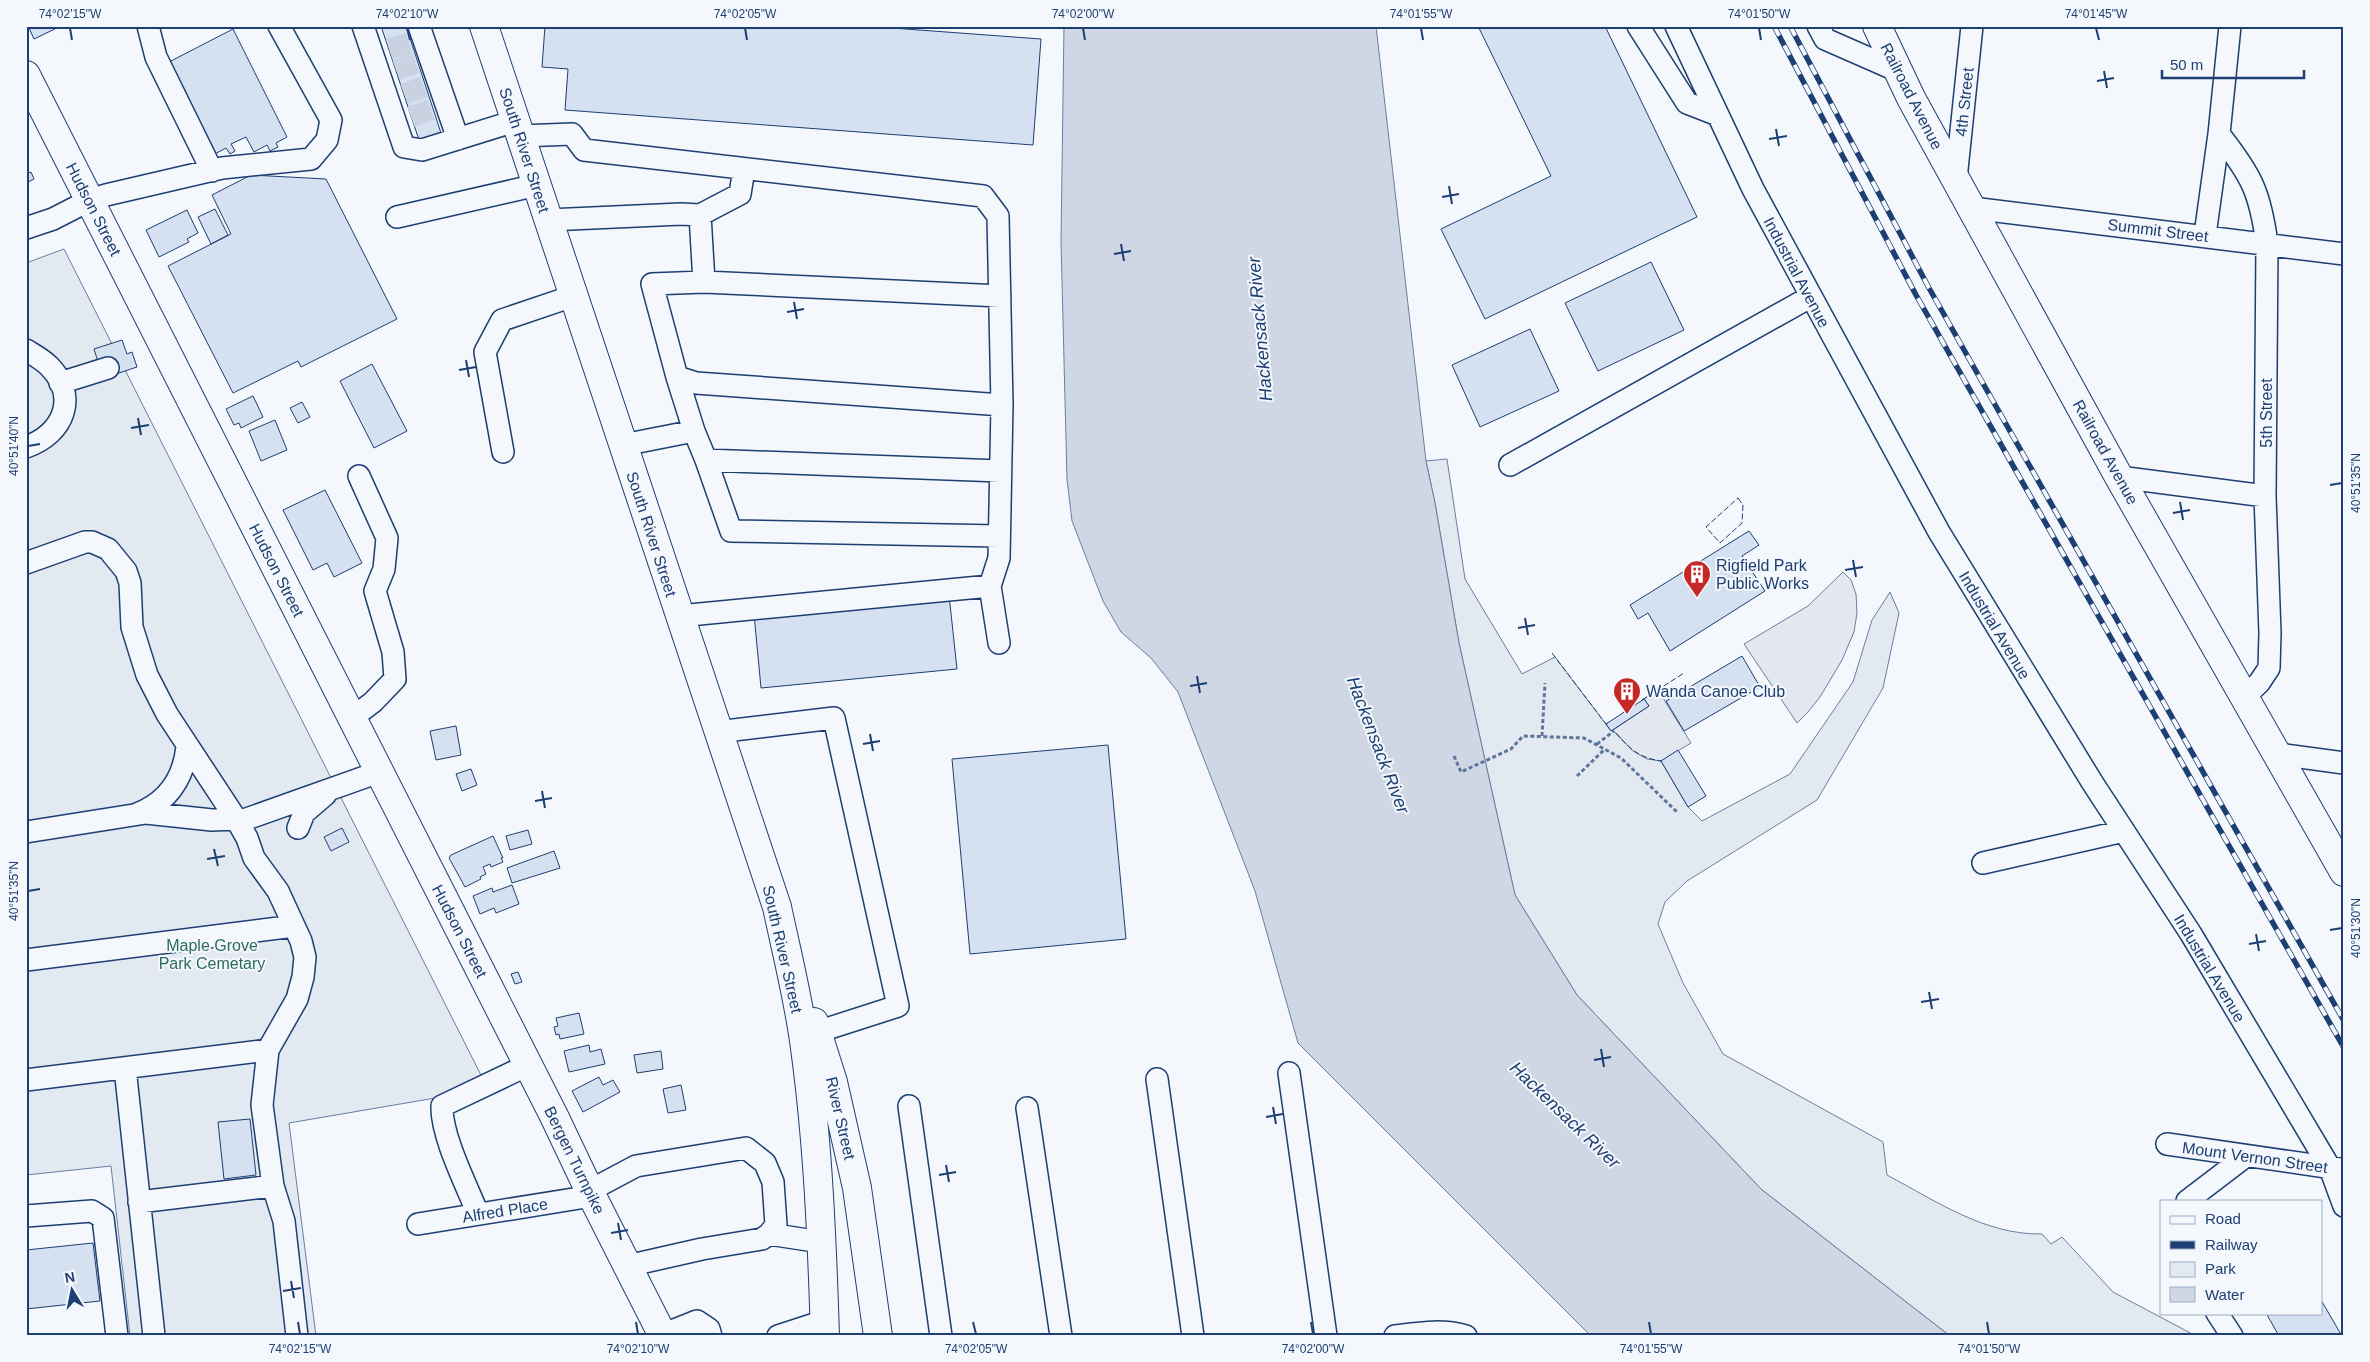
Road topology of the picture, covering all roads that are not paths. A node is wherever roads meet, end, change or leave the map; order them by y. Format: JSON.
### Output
{"nodes":[{"id":1,"x":148,"y":26,"type":"edge"},
{"id":2,"x":279,"y":26,"type":"edge"},
{"id":3,"x":484,"y":26,"type":"edge"},
{"id":4,"x":1638,"y":26,"type":"edge"},
{"id":5,"x":1676,"y":26,"type":"edge"},
{"id":6,"x":1818,"y":26,"type":"edge"},
{"id":7,"x":1877,"y":26,"type":"edge"},
{"id":8,"x":1972,"y":26,"type":"edge"},
{"id":9,"x":2230,"y":26,"type":"edge"},
{"id":10,"x":370,"y":28,"type":"edge"},
{"id":11,"x":418,"y":35,"type":"edge"},
{"id":12,"x":1898,"y":71,"type":"junction"},
{"id":13,"x":26,"y":75,"type":"edge"},
{"id":14,"x":1718,"y":115,"type":"junction"},
{"id":15,"x":518,"y":129,"type":"junction"},
{"id":16,"x":2219,"y":134,"type":"junction"},
{"id":17,"x":458,"y":139,"type":"junction"},
{"id":18,"x":744,"y":169,"type":"junction"},
{"id":19,"x":212,"y":171,"type":"junction"},
{"id":20,"x":1956,"y":179,"type":"junction"},
{"id":21,"x":537,"y":185,"type":"junction"},
{"id":22,"x":90,"y":200,"type":"junction"},
{"id":23,"x":1972,"y":208,"type":"junction"},
{"id":24,"x":700,"y":215,"type":"junction"},
{"id":25,"x":397,"y":217,"type":"dead end"},
{"id":26,"x":548,"y":220,"type":"junction"},
{"id":27,"x":26,"y":228,"type":"edge"},
{"id":28,"x":2205,"y":235,"type":"junction"},
{"id":29,"x":2267,"y":244,"type":"junction"},
{"id":30,"x":2344,"y":254,"type":"edge"},
{"id":31,"x":704,"y":282,"type":"junction"},
{"id":32,"x":573,"y":296,"type":"junction"},
{"id":33,"x":1000,"y":296,"type":"junction"},
{"id":34,"x":1810,"y":297,"type":"junction"},
{"id":35,"x":26,"y":350,"type":"edge"},
{"id":36,"x":108,"y":368,"type":"dead end"},
{"id":37,"x":677,"y":377,"type":"junction"},
{"id":38,"x":60,"y":383,"type":"junction"},
{"id":39,"x":1002,"y":405,"type":"junction"},
{"id":40,"x":694,"y":431,"type":"junction"},
{"id":41,"x":623,"y":445,"type":"junction"},
{"id":42,"x":26,"y":447,"type":"edge"},
{"id":43,"x":503,"y":452,"type":"dead end"},
{"id":44,"x":706,"y":460,"type":"junction"},
{"id":45,"x":1510,"y":466,"type":"dead end"},
{"id":46,"x":1000,"y":472,"type":"junction"},
{"id":47,"x":359,"y":476,"type":"dead end"},
{"id":48,"x":2119,"y":477,"type":"junction"},
{"id":49,"x":2265,"y":496,"type":"junction"},
{"id":50,"x":999,"y":536,"type":"junction"},
{"id":51,"x":26,"y":562,"type":"edge"},
{"id":52,"x":990,"y":586,"type":"junction"},
{"id":53,"x":679,"y":616,"type":"junction"},
{"id":54,"x":999,"y":643,"type":"dead end"},
{"id":55,"x":2245,"y":696,"type":"junction"},
{"id":56,"x":352,"y":718,"type":"junction"},
{"id":57,"x":717,"y":732,"type":"junction"},
{"id":58,"x":188,"y":746,"type":"junction"},
{"id":59,"x":2278,"y":754,"type":"junction"},
{"id":60,"x":2344,"y":763,"type":"edge"},
{"id":61,"x":379,"y":772,"type":"junction"},
{"id":62,"x":333,"y":788,"type":"junction"},
{"id":63,"x":134,"y":815,"type":"junction"},
{"id":64,"x":237,"y":820,"type":"junction"},
{"id":65,"x":298,"y":828,"type":"dead end"},
{"id":66,"x":2124,"y":831,"type":"junction"},
{"id":67,"x":26,"y":832,"type":"edge"},
{"id":68,"x":1983,"y":863,"type":"dead end"},
{"id":69,"x":2344,"y":872,"type":"edge"},
{"id":70,"x":294,"y":926,"type":"junction"},
{"id":71,"x":26,"y":960,"type":"edge"},
{"id":72,"x":811,"y":1039,"type":"junction"},
{"id":73,"x":268,"y":1050,"type":"junction"},
{"id":74,"x":528,"y":1065,"type":"junction"},
{"id":75,"x":125,"y":1068,"type":"junction"},
{"id":76,"x":1289,"y":1074,"type":"dead end"},
{"id":77,"x":1157,"y":1079,"type":"dead end"},
{"id":78,"x":26,"y":1080,"type":"edge"},
{"id":79,"x":909,"y":1106,"type":"dead end"},
{"id":80,"x":1027,"y":1108,"type":"dead end"},
{"id":81,"x":2167,"y":1144,"type":"dead end"},
{"id":82,"x":2246,"y":1156,"type":"junction"},
{"id":83,"x":2337,"y":1169,"type":"edge"},
{"id":84,"x":273,"y":1186,"type":"junction"},
{"id":85,"x":590,"y":1194,"type":"junction"},
{"id":86,"x":2188,"y":1200,"type":"edge"},
{"id":87,"x":139,"y":1202,"type":"junction"},
{"id":88,"x":2344,"y":1206,"type":"edge"},
{"id":89,"x":478,"y":1214,"type":"junction"},
{"id":90,"x":26,"y":1216,"type":"edge"},
{"id":91,"x":418,"y":1224,"type":"dead end"},
{"id":92,"x":769,"y":1234,"type":"junction"},
{"id":93,"x":821,"y":1242,"type":"junction"},
{"id":94,"x":627,"y":1266,"type":"junction"},
{"id":95,"x":2218,"y":1314,"type":"edge"},
{"id":96,"x":825,"y":1328,"type":"edge"},
{"id":97,"x":662,"y":1335,"type":"edge"},
{"id":98,"x":117,"y":1336,"type":"edge"},
{"id":99,"x":154,"y":1336,"type":"edge"},
{"id":100,"x":297,"y":1336,"type":"edge"},
{"id":101,"x":711,"y":1336,"type":"edge"},
{"id":102,"x":778,"y":1336,"type":"edge"},
{"id":103,"x":878,"y":1336,"type":"edge"},
{"id":104,"x":941,"y":1336,"type":"edge"},
{"id":105,"x":1061,"y":1336,"type":"edge"},
{"id":106,"x":1193,"y":1336,"type":"edge"},
{"id":107,"x":1326,"y":1336,"type":"edge"},
{"id":108,"x":1395,"y":1336,"type":"edge"},
{"id":109,"x":1466,"y":1336,"type":"edge"},
{"id":110,"x":2232,"y":1336,"type":"edge"}],
"edges":[{"from":1,"to":19,"type":"street"},
{"from":2,"to":19,"type":"street"},
{"from":3,"to":15,"type":"main road","name":"South River Street"},
{"from":4,"to":14,"type":"street"},
{"from":5,"to":14,"type":"street","name":"Industrial Avenue"},
{"from":6,"to":12,"type":"street"},
{"from":7,"to":12,"type":"main road","name":"Railroad Avenue"},
{"from":8,"to":20,"type":"street","name":"4th Street"},
{"from":9,"to":16,"type":"street"},
{"from":10,"to":17,"type":"street"},
{"from":11,"to":17,"type":"street"},
{"from":12,"to":20,"type":"main road","name":"Railroad Avenue"},
{"from":13,"to":22,"type":"main road","name":"Hudson Street"},
{"from":14,"to":34,"type":"street","name":"Industrial Avenue"},
{"from":15,"to":17,"type":"street"},
{"from":15,"to":18,"type":"street"},
{"from":15,"to":21,"type":"main road","name":"South River Street"},
{"from":16,"to":28,"type":"street"},
{"from":16,"to":29,"type":"street","name":"5th Street"},
{"from":18,"to":24,"type":"street"},
{"from":18,"to":33,"type":"street"},
{"from":19,"to":22,"type":"street"},
{"from":20,"to":23,"type":"main road","name":"Railroad Avenue"},
{"from":21,"to":25,"type":"street"},
{"from":21,"to":26,"type":"main road","name":"South River Street"},
{"from":22,"to":27,"type":"street"},
{"from":22,"to":56,"type":"main road","name":"Hudson Street"},
{"from":23,"to":28,"type":"street","name":"Summit Street"},
{"from":23,"to":48,"type":"main road","name":"Railroad Avenue"},
{"from":24,"to":26,"type":"street"},
{"from":24,"to":31,"type":"street"},
{"from":26,"to":32,"type":"main road","name":"South River Street"},
{"from":28,"to":29,"type":"street","name":"Summit Street"},
{"from":29,"to":30,"type":"street","name":"Summit Street"},
{"from":29,"to":49,"type":"street","name":"5th Street"},
{"from":31,"to":33,"type":"street"},
{"from":31,"to":37,"type":"street"},
{"from":32,"to":41,"type":"main road","name":"South River Street"},
{"from":32,"to":43,"type":"street"},
{"from":33,"to":39,"type":"street"},
{"from":34,"to":45,"type":"street"},
{"from":34,"to":66,"type":"street","name":"Industrial Avenue"},
{"from":35,"to":38,"type":"street"},
{"from":36,"to":38,"type":"street"},
{"from":37,"to":39,"type":"street"},
{"from":37,"to":40,"type":"street"},
{"from":38,"to":42,"type":"street"},
{"from":39,"to":46,"type":"street"},
{"from":40,"to":41,"type":"street"},
{"from":40,"to":44,"type":"street"},
{"from":41,"to":53,"type":"main road","name":"South River Street"},
{"from":44,"to":46,"type":"street"},
{"from":44,"to":50,"type":"street"},
{"from":46,"to":50,"type":"street"},
{"from":47,"to":56,"type":"street"},
{"from":48,"to":49,"type":"street"},
{"from":48,"to":55,"type":"main road","name":"Railroad Avenue"},
{"from":49,"to":55,"type":"street","name":"5th Street"},
{"from":50,"to":52,"type":"street"},
{"from":51,"to":58,"type":"street"},
{"from":52,"to":53,"type":"street"},
{"from":52,"to":54,"type":"street"},
{"from":53,"to":57,"type":"main road","name":"South River Street"},
{"from":55,"to":59,"type":"main road","name":"Railroad Avenue"},
{"from":56,"to":61,"type":"main road","name":"Hudson Street"},
{"from":57,"to":72,"type":"main road","name":"South River Street"},
{"from":57,"to":72,"type":"street"},
{"from":58,"to":63,"type":"street"},
{"from":58,"to":64,"type":"street"},
{"from":59,"to":60,"type":"street"},
{"from":59,"to":69,"type":"main road","name":"Railroad Avenue"},
{"from":61,"to":62,"type":"street"},
{"from":61,"to":74,"type":"main road","name":"Hudson Street"},
{"from":62,"to":64,"type":"street"},
{"from":62,"to":65,"type":"street"},
{"from":63,"to":64,"type":"street"},
{"from":63,"to":67,"type":"street"},
{"from":64,"to":70,"type":"street"},
{"from":66,"to":68,"type":"street"},
{"from":66,"to":83,"type":"street","name":"Industrial Avenue"},
{"from":70,"to":71,"type":"street"},
{"from":70,"to":73,"type":"street"},
{"from":72,"to":93,"type":"main road","name":"River Street"},
{"from":72,"to":103,"type":"main road","name":"River Street"},
{"from":73,"to":75,"type":"street"},
{"from":73,"to":84,"type":"street"},
{"from":74,"to":85,"type":"main road","name":"Bergen Turnpike"},
{"from":74,"to":89,"type":"street"},
{"from":75,"to":78,"type":"street"},
{"from":75,"to":87,"type":"street"},
{"from":76,"to":107,"type":"street"},
{"from":77,"to":106,"type":"street"},
{"from":79,"to":104,"type":"street"},
{"from":80,"to":105,"type":"street"},
{"from":81,"to":82,"type":"street","name":"Mount Vernon Street"},
{"from":82,"to":83,"type":"street","name":"Mount Vernon Street"},
{"from":82,"to":86,"type":"street"},
{"from":83,"to":88,"type":"street","name":"Industrial Avenue"},
{"from":84,"to":87,"type":"street"},
{"from":84,"to":100,"type":"street"},
{"from":85,"to":89,"type":"street","name":"Alfred Place"},
{"from":85,"to":92,"type":"street","name":"Alfred Place"},
{"from":85,"to":94,"type":"main road","name":"Bergen Turnpike"},
{"from":87,"to":99,"type":"street"},
{"from":89,"to":91,"type":"street","name":"Alfred Place"},
{"from":90,"to":98,"type":"street"},
{"from":92,"to":93,"type":"street"},
{"from":92,"to":94,"type":"street"},
{"from":93,"to":96,"type":"main road","name":"River Street"},
{"from":94,"to":97,"type":"main road","name":"Bergen Turnpike"},
{"from":95,"to":110,"type":"street"},
{"from":96,"to":102,"type":"street"},
{"from":97,"to":101,"type":"street"},
{"from":108,"to":109,"type":"street"}]}
